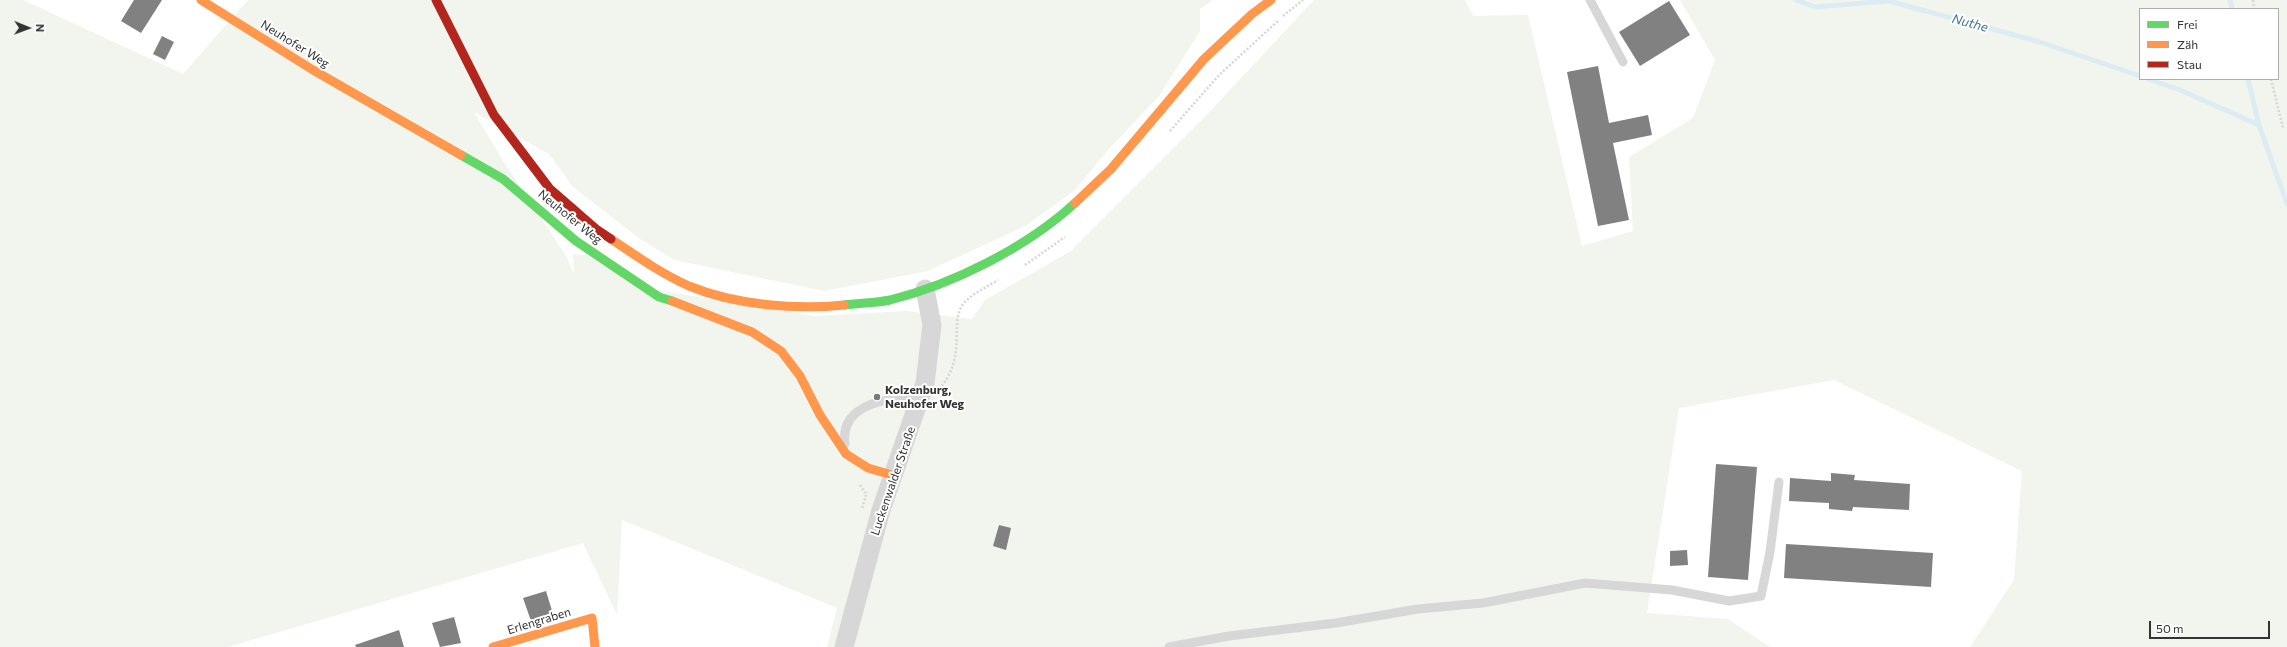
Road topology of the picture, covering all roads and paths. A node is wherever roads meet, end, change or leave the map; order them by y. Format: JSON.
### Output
{"nodes":[{"id":1,"x":201,"y":0,"type":"edge"},
{"id":2,"x":436,"y":0,"type":"edge"},
{"id":3,"x":1271,"y":0,"type":"edge"},
{"id":4,"x":1590,"y":0,"type":"edge"},
{"id":5,"x":1622,"y":62,"type":"dead end"},
{"id":6,"x":2271,"y":80,"type":"edge"},
{"id":7,"x":2283,"y":128,"type":"dead end"},
{"id":8,"x":925,"y":289,"type":"junction"},
{"id":9,"x":922,"y":395,"type":"junction"},
{"id":10,"x":846,"y":454,"type":"junction"},
{"id":11,"x":892,"y":475,"type":"junction"},
{"id":12,"x":857,"y":481,"type":"dead end"},
{"id":13,"x":1779,"y":482,"type":"dead end"},
{"id":14,"x":866,"y":493,"type":"dead end"},
{"id":15,"x":493,"y":647,"type":"edge"},
{"id":16,"x":595,"y":647,"type":"edge"},
{"id":17,"x":844,"y":647,"type":"edge"},
{"id":18,"x":1169,"y":647,"type":"edge"}],
"edges":[{"from":1,"to":10,"type":"main road","name":"Neuhofer Weg"},
{"from":2,"to":8,"type":"main road"},
{"from":3,"to":8,"type":"main road"},
{"from":4,"to":5,"type":"lane"},
{"from":6,"to":7,"type":"path"},
{"from":8,"to":9,"type":"street","name":"Luckenwalder Straße"},
{"from":9,"to":10,"type":"lane"},
{"from":9,"to":11,"type":"street","name":"Luckenwalder Straße"},
{"from":10,"to":11,"type":"main road","name":"Neuhofer Weg"},
{"from":11,"to":17,"type":"street","name":"Luckenwalder Straße"},
{"from":12,"to":14,"type":"path"},
{"from":13,"to":18,"type":"lane"},
{"from":15,"to":16,"type":"main road","name":"Erlengraben"}]}
